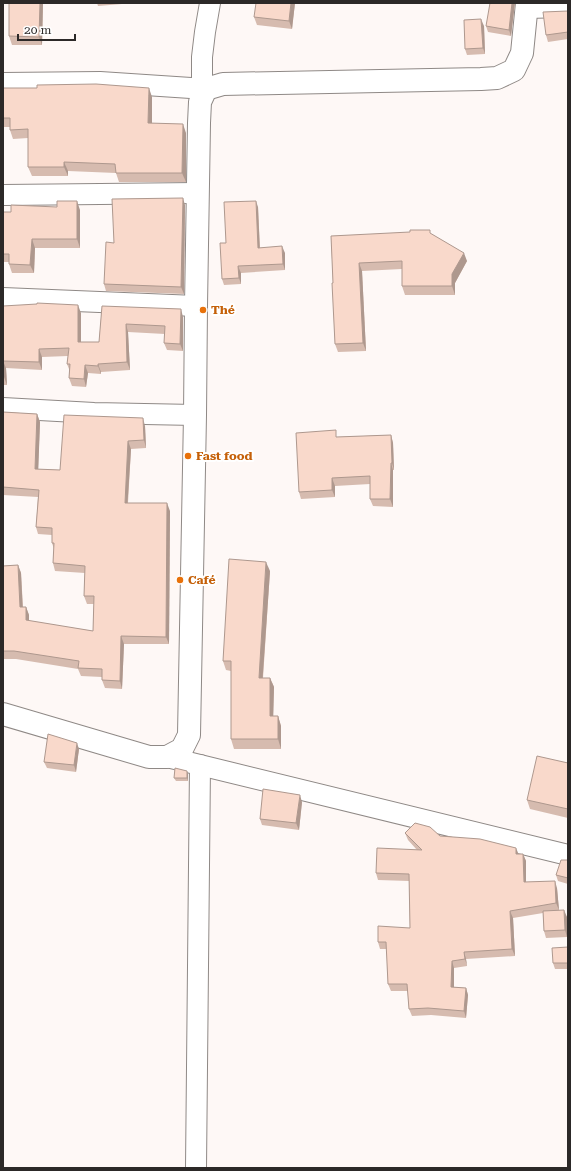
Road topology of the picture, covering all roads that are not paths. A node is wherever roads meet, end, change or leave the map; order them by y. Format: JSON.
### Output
{"nodes":[{"id":1,"x":210,"y":3,"type":"edge"},
{"id":2,"x":526,"y":5,"type":"edge"},
{"id":3,"x":568,"y":7,"type":"edge"},
{"id":4,"x":3,"y":83,"type":"edge"},
{"id":5,"x":204,"y":89,"type":"junction"},
{"id":6,"x":197,"y":193,"type":"junction"},
{"id":7,"x":3,"y":195,"type":"edge"},
{"id":8,"x":3,"y":298,"type":"edge"},
{"id":9,"x":196,"y":306,"type":"junction"},
{"id":10,"x":3,"y":408,"type":"edge"},
{"id":11,"x":195,"y":415,"type":"junction"},
{"id":12,"x":3,"y":714,"type":"edge"},
{"id":13,"x":168,"y":757,"type":"junction"},
{"id":14,"x":200,"y":765,"type":"junction"},
{"id":15,"x":568,"y":855,"type":"edge"},
{"id":16,"x":196,"y":1168,"type":"edge"}],
"edges":[{"from":1,"to":5,"type":"street"},
{"from":2,"to":3,"type":"street"},
{"from":2,"to":5,"type":"street"},
{"from":4,"to":5,"type":"street"},
{"from":5,"to":6,"type":"street"},
{"from":6,"to":7,"type":"street"},
{"from":6,"to":9,"type":"street"},
{"from":8,"to":9,"type":"street"},
{"from":9,"to":11,"type":"street"},
{"from":10,"to":11,"type":"street"},
{"from":11,"to":13,"type":"street"},
{"from":12,"to":13,"type":"street"},
{"from":13,"to":14,"type":"street"},
{"from":14,"to":15,"type":"street"},
{"from":14,"to":16,"type":"street"}]}
